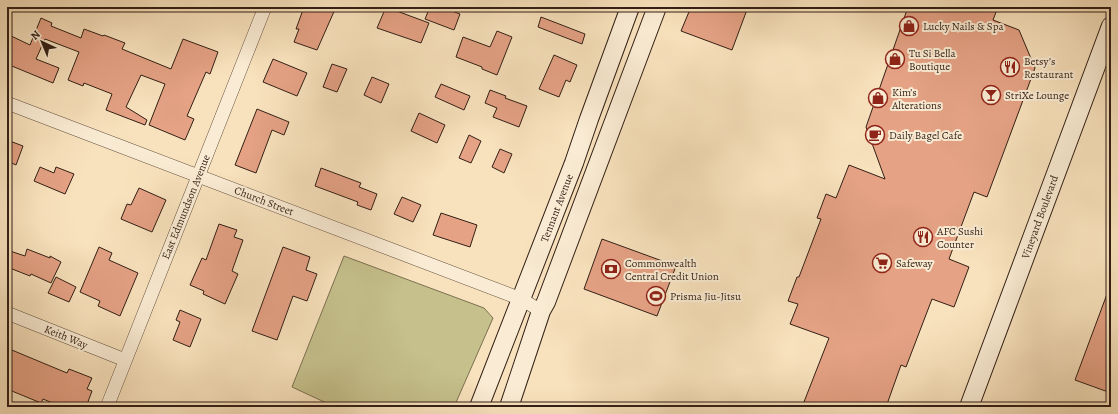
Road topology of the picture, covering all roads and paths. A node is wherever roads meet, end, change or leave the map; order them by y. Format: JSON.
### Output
{"nodes":[{"id":1,"x":265,"y":7,"type":"edge"},
{"id":2,"x":630,"y":7,"type":"edge"},
{"id":3,"x":657,"y":7,"type":"edge"},
{"id":4,"x":1111,"y":26,"type":"edge"},
{"id":5,"x":7,"y":103,"type":"edge"},
{"id":6,"x":198,"y":176,"type":"junction"},
{"id":7,"x":521,"y":299,"type":"junction"},
{"id":8,"x":544,"y":307,"type":"junction"},
{"id":9,"x":7,"y":313,"type":"edge"},
{"id":10,"x":125,"y":360,"type":"junction"},
{"id":11,"x":107,"y":407,"type":"edge"},
{"id":12,"x":479,"y":407,"type":"edge"},
{"id":13,"x":509,"y":407,"type":"edge"},
{"id":14,"x":969,"y":407,"type":"edge"}],
"edges":[{"from":1,"to":6,"type":"street","name":"East Edmundson Avenue"},
{"from":2,"to":7,"type":"main road","name":"Tennant Avenue"},
{"from":3,"to":8,"type":"main road","name":"Tennant Avenue"},
{"from":4,"to":14,"type":"main road","name":"Vineyard Boulevard"},
{"from":5,"to":6,"type":"street","name":"Church Street"},
{"from":6,"to":7,"type":"street","name":"Church Street"},
{"from":6,"to":10,"type":"street","name":"East Edmundson Avenue"},
{"from":7,"to":8,"type":"street","name":"Church Street"},
{"from":7,"to":12,"type":"main road","name":"Tennant Avenue"},
{"from":8,"to":13,"type":"main road","name":"Tennant Avenue"},
{"from":9,"to":10,"type":"street","name":"Keith Way"},
{"from":10,"to":11,"type":"street","name":"East Edmundson Avenue"}]}
